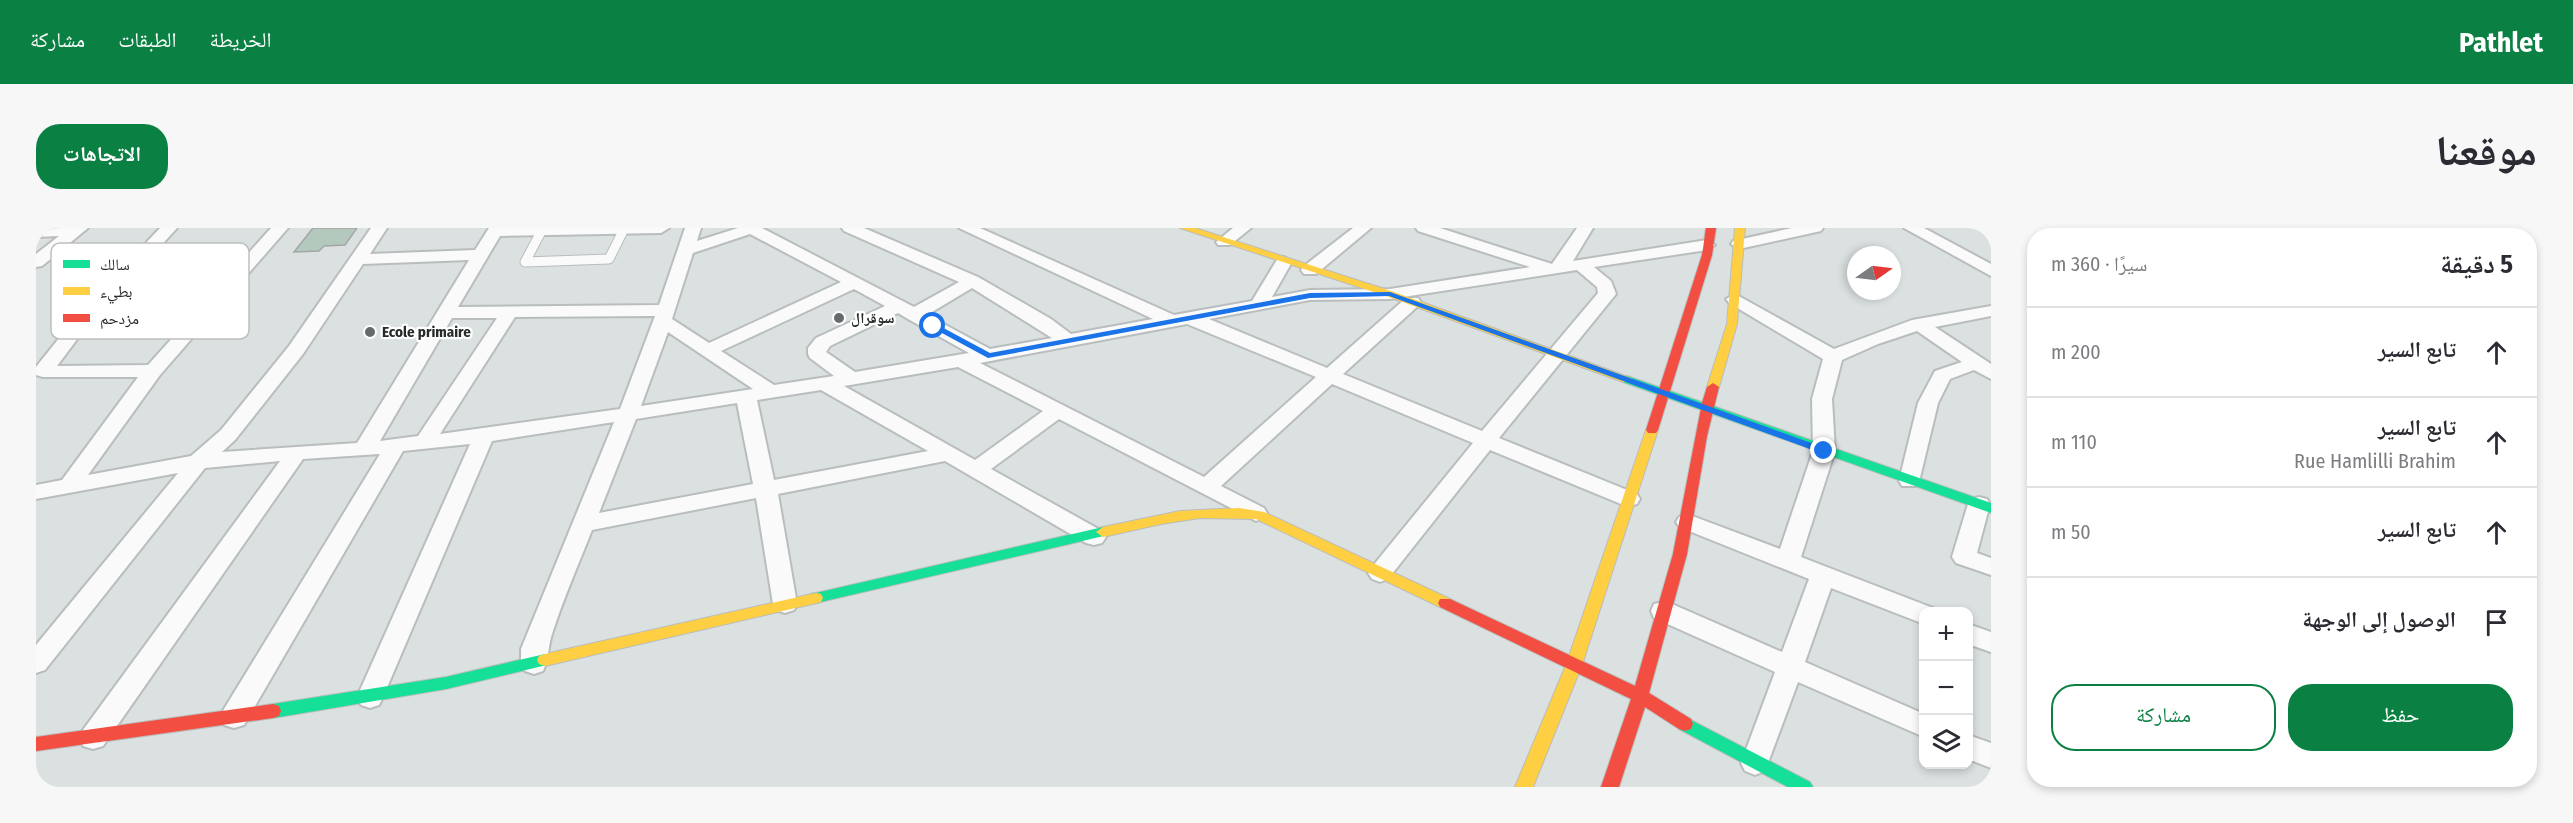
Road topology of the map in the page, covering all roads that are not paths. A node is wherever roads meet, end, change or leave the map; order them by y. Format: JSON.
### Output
{"nodes":[{"id":1,"x":169,"y":228,"type":"edge"},
{"id":2,"x":280,"y":228,"type":"edge"},
{"id":3,"x":379,"y":228,"type":"edge"},
{"id":4,"x":661,"y":228,"type":"edge"},
{"id":5,"x":693,"y":228,"type":"edge"},
{"id":6,"x":753,"y":228,"type":"edge"},
{"id":7,"x":850,"y":228,"type":"edge"},
{"id":8,"x":967,"y":228,"type":"edge"},
{"id":9,"x":1185,"y":228,"type":"edge"},
{"id":10,"x":1244,"y":228,"type":"edge"},
{"id":11,"x":1363,"y":228,"type":"edge"},
{"id":12,"x":1424,"y":228,"type":"edge"},
{"id":13,"x":1585,"y":228,"type":"edge"},
{"id":14,"x":1815,"y":228,"type":"edge"},
{"id":15,"x":1912,"y":228,"type":"edge"},
{"id":16,"x":624,"y":229,"type":"edge"},
{"id":17,"x":78,"y":230,"type":"edge"},
{"id":18,"x":496,"y":230,"type":"edge"},
{"id":19,"x":542,"y":230,"type":"junction"},
{"id":20,"x":36,"y":232,"type":"edge"},
{"id":21,"x":1224,"y":242,"type":"junction"},
{"id":22,"x":60,"y":243,"type":"edge"},
{"id":23,"x":155,"y":243,"type":"edge"},
{"id":24,"x":1724,"y":247,"type":"edge"},
{"id":25,"x":688,"y":249,"type":"junction"},
{"id":26,"x":51,"y":250,"type":"edge"},
{"id":27,"x":481,"y":255,"type":"junction"},
{"id":28,"x":359,"y":259,"type":"junction"},
{"id":29,"x":37,"y":260,"type":"edge"},
{"id":30,"x":1284,"y":261,"type":"junction"},
{"id":31,"x":249,"y":263,"type":"edge"},
{"id":32,"x":1564,"y":267,"type":"junction"},
{"id":33,"x":1310,"y":270,"type":"junction"},
{"id":34,"x":1991,"y":271,"type":"edge"},
{"id":35,"x":972,"y":281,"type":"junction"},
{"id":36,"x":855,"y":282,"type":"junction"},
{"id":37,"x":1390,"y":294,"type":"junction"},
{"id":38,"x":1735,"y":299,"type":"junction"},
{"id":39,"x":1412,"y":302,"type":"junction"},
{"id":40,"x":1258,"y":303,"type":"junction"},
{"id":41,"x":906,"y":310,"type":"junction"},
{"id":42,"x":1991,"y":311,"type":"edge"},
{"id":43,"x":510,"y":312,"type":"junction"},
{"id":44,"x":446,"y":313,"type":"junction"},
{"id":45,"x":665,"y":316,"type":"junction"},
{"id":46,"x":1180,"y":319,"type":"junction"},
{"id":47,"x":1918,"y":324,"type":"junction"},
{"id":48,"x":68,"y":339,"type":"edge"},
{"id":49,"x":181,"y":339,"type":"edge"},
{"id":50,"x":1067,"y":340,"type":"junction"},
{"id":51,"x":710,"y":350,"type":"junction"},
{"id":52,"x":1555,"y":354,"type":"junction"},
{"id":53,"x":988,"y":356,"type":"junction"},
{"id":54,"x":1833,"y":357,"type":"junction"},
{"id":55,"x":962,"y":360,"type":"junction"},
{"id":56,"x":1982,"y":368,"type":"edge"},
{"id":57,"x":153,"y":371,"type":"junction"},
{"id":58,"x":1330,"y":376,"type":"junction"},
{"id":59,"x":851,"y":379,"type":"junction"},
{"id":60,"x":824,"y":384,"type":"junction"},
{"id":61,"x":771,"y":392,"type":"junction"},
{"id":62,"x":1664,"y":394,"type":"junction"},
{"id":63,"x":746,"y":396,"type":"junction"},
{"id":64,"x":1706,"y":408,"type":"junction"},
{"id":65,"x":1058,"y":410,"type":"junction"},
{"id":66,"x":626,"y":415,"type":"junction"},
{"id":67,"x":484,"y":436,"type":"junction"},
{"id":68,"x":1486,"y":440,"type":"junction"},
{"id":69,"x":424,"y":443,"type":"junction"},
{"id":70,"x":395,"y":447,"type":"junction"},
{"id":71,"x":364,"y":449,"type":"junction"},
{"id":72,"x":1824,"y":451,"type":"junction"},
{"id":73,"x":297,"y":453,"type":"junction"},
{"id":74,"x":949,"y":454,"type":"junction"},
{"id":75,"x":198,"y":462,"type":"junction"},
{"id":76,"x":976,"y":470,"type":"junction"},
{"id":77,"x":1910,"y":481,"type":"junction"},
{"id":78,"x":69,"y":486,"type":"junction"},
{"id":79,"x":765,"y":488,"type":"junction"},
{"id":80,"x":1206,"y":488,"type":"junction"},
{"id":81,"x":36,"y":492,"type":"edge"},
{"id":82,"x":1629,"y":499,"type":"junction"},
{"id":83,"x":1985,"y":506,"type":"edge"},
{"id":84,"x":1259,"y":515,"type":"junction"},
{"id":85,"x":1687,"y":522,"type":"junction"},
{"id":86,"x":583,"y":524,"type":"junction"},
{"id":87,"x":1094,"y":537,"type":"junction"},
{"id":88,"x":1788,"y":561,"type":"junction"},
{"id":89,"x":1991,"y":567,"type":"edge"},
{"id":90,"x":1380,"y":573,"type":"junction"},
{"id":91,"x":1823,"y":575,"type":"junction"},
{"id":92,"x":785,"y":604,"type":"junction"},
{"id":93,"x":1663,"y":611,"type":"junction"},
{"id":94,"x":1919,"y":613,"type":"edge"},
{"id":95,"x":1973,"y":635,"type":"edge"},
{"id":96,"x":1991,"y":642,"type":"edge"},
{"id":97,"x":36,"y":663,"type":"edge"},
{"id":98,"x":534,"y":664,"type":"junction"},
{"id":99,"x":1574,"y":665,"type":"junction"},
{"id":100,"x":1789,"y":666,"type":"junction"},
{"id":101,"x":1641,"y":696,"type":"junction"},
{"id":102,"x":370,"y":697,"type":"junction"},
{"id":103,"x":234,"y":717,"type":"junction"},
{"id":104,"x":1919,"y":724,"type":"edge"},
{"id":105,"x":93,"y":738,"type":"junction"},
{"id":106,"x":36,"y":744,"type":"edge"},
{"id":107,"x":1973,"y":748,"type":"edge"},
{"id":108,"x":1991,"y":756,"type":"edge"},
{"id":109,"x":1755,"y":763,"type":"junction"},
{"id":110,"x":1525,"y":786,"type":"edge"},
{"id":111,"x":1611,"y":787,"type":"edge"},
{"id":112,"x":1804,"y":787,"type":"edge"}],
"edges":[{"from":1,"to":23,"type":"street"},
{"from":2,"to":31,"type":"street"},
{"from":3,"to":28,"type":"street"},
{"from":4,"to":16,"type":"street"},
{"from":5,"to":25,"type":"street"},
{"from":6,"to":25,"type":"street"},
{"from":6,"to":36,"type":"street"},
{"from":7,"to":35,"type":"street"},
{"from":8,"to":46,"type":"street"},
{"from":9,"to":21,"type":"street"},
{"from":10,"to":21,"type":"street"},
{"from":11,"to":33,"type":"street"},
{"from":12,"to":32,"type":"street"},
{"from":13,"to":32,"type":"street"},
{"from":14,"to":24,"type":"street"},
{"from":15,"to":34,"type":"street"},
{"from":16,"to":19,"type":"street"},
{"from":16,"to":19,"type":"lane"},
{"from":17,"to":20,"type":"street"},
{"from":17,"to":22,"type":"street"},
{"from":18,"to":19,"type":"street"},
{"from":18,"to":27,"type":"street"},
{"from":21,"to":30,"type":"street"},
{"from":24,"to":32,"type":"street"},
{"from":24,"to":38,"type":"street"},
{"from":24,"to":62,"type":"street"},
{"from":25,"to":45,"type":"street"},
{"from":26,"to":29,"type":"street"},
{"from":27,"to":28,"type":"street"},
{"from":27,"to":44,"type":"street"},
{"from":28,"to":75,"type":"street"},
{"from":30,"to":33,"type":"street"},
{"from":30,"to":40,"type":"street"},
{"from":32,"to":37,"type":"street"},
{"from":32,"to":52,"type":"street"},
{"from":33,"to":37,"type":"street"},
{"from":35,"to":41,"type":"street"},
{"from":35,"to":50,"type":"street"},
{"from":36,"to":41,"type":"street"},
{"from":36,"to":51,"type":"street"},
{"from":37,"to":39,"type":"street"},
{"from":37,"to":40,"type":"street"},
{"from":38,"to":54,"type":"street"},
{"from":38,"to":64,"type":"street"},
{"from":39,"to":52,"type":"street"},
{"from":39,"to":58,"type":"street"},
{"from":40,"to":46,"type":"street"},
{"from":41,"to":53,"type":"street"},
{"from":41,"to":59,"type":"street"},
{"from":42,"to":47,"type":"street"},
{"from":43,"to":44,"type":"street"},
{"from":43,"to":45,"type":"street"},
{"from":43,"to":69,"type":"street"},
{"from":44,"to":71,"type":"street"},
{"from":45,"to":51,"type":"street"},
{"from":45,"to":66,"type":"street"},
{"from":46,"to":50,"type":"street"},
{"from":46,"to":58,"type":"street"},
{"from":47,"to":54,"type":"street"},
{"from":47,"to":56,"type":"street"},
{"from":48,"to":57,"type":"street"},
{"from":49,"to":57,"type":"street"},
{"from":50,"to":53,"type":"street"},
{"from":51,"to":61,"type":"street"},
{"from":52,"to":62,"type":"street"},
{"from":52,"to":68,"type":"street"},
{"from":53,"to":55,"type":"street"},
{"from":54,"to":72,"type":"street"},
{"from":55,"to":59,"type":"street"},
{"from":55,"to":65,"type":"street"},
{"from":56,"to":77,"type":"street"},
{"from":57,"to":78,"type":"street"},
{"from":58,"to":68,"type":"street"},
{"from":58,"to":80,"type":"street"},
{"from":59,"to":60,"type":"street"},
{"from":60,"to":61,"type":"street"},
{"from":60,"to":74,"type":"street"},
{"from":61,"to":63,"type":"street"},
{"from":62,"to":64,"type":"street"},
{"from":62,"to":82,"type":"street"},
{"from":63,"to":66,"type":"street"},
{"from":63,"to":79,"type":"street"},
{"from":64,"to":72,"type":"street"},
{"from":64,"to":85,"type":"street"},
{"from":65,"to":76,"type":"street"},
{"from":65,"to":80,"type":"street"},
{"from":66,"to":67,"type":"street"},
{"from":66,"to":86,"type":"street"},
{"from":67,"to":69,"type":"street"},
{"from":67,"to":102,"type":"street"},
{"from":68,"to":82,"type":"street"},
{"from":68,"to":90,"type":"street"},
{"from":69,"to":70,"type":"street"},
{"from":70,"to":71,"type":"street"},
{"from":70,"to":103,"type":"street"},
{"from":71,"to":73,"type":"street"},
{"from":72,"to":77,"type":"street"},
{"from":72,"to":88,"type":"street"},
{"from":73,"to":75,"type":"street"},
{"from":73,"to":105,"type":"street"},
{"from":74,"to":76,"type":"street"},
{"from":74,"to":79,"type":"street"},
{"from":75,"to":78,"type":"street"},
{"from":75,"to":97,"type":"street"},
{"from":76,"to":87,"type":"street"},
{"from":77,"to":83,"type":"street"},
{"from":78,"to":81,"type":"street"},
{"from":79,"to":86,"type":"street"},
{"from":79,"to":92,"type":"street"},
{"from":80,"to":84,"type":"street"},
{"from":82,"to":99,"type":"street"},
{"from":83,"to":89,"type":"street"},
{"from":84,"to":87,"type":"street"},
{"from":84,"to":90,"type":"street"},
{"from":85,"to":88,"type":"street"},
{"from":85,"to":93,"type":"street"},
{"from":86,"to":98,"type":"street"},
{"from":87,"to":92,"type":"street"},
{"from":88,"to":91,"type":"street"},
{"from":90,"to":99,"type":"street"},
{"from":91,"to":94,"type":"street"},
{"from":91,"to":100,"type":"street"},
{"from":92,"to":98,"type":"street"},
{"from":93,"to":100,"type":"street"},
{"from":93,"to":101,"type":"street"},
{"from":95,"to":96,"type":"street"},
{"from":98,"to":102,"type":"street"},
{"from":99,"to":101,"type":"street"},
{"from":99,"to":110,"type":"street"},
{"from":100,"to":104,"type":"street"},
{"from":100,"to":109,"type":"street"},
{"from":101,"to":109,"type":"street"},
{"from":101,"to":111,"type":"street"},
{"from":102,"to":103,"type":"street"},
{"from":103,"to":105,"type":"street"},
{"from":105,"to":106,"type":"street"},
{"from":107,"to":108,"type":"street"},
{"from":109,"to":112,"type":"street"}]}
